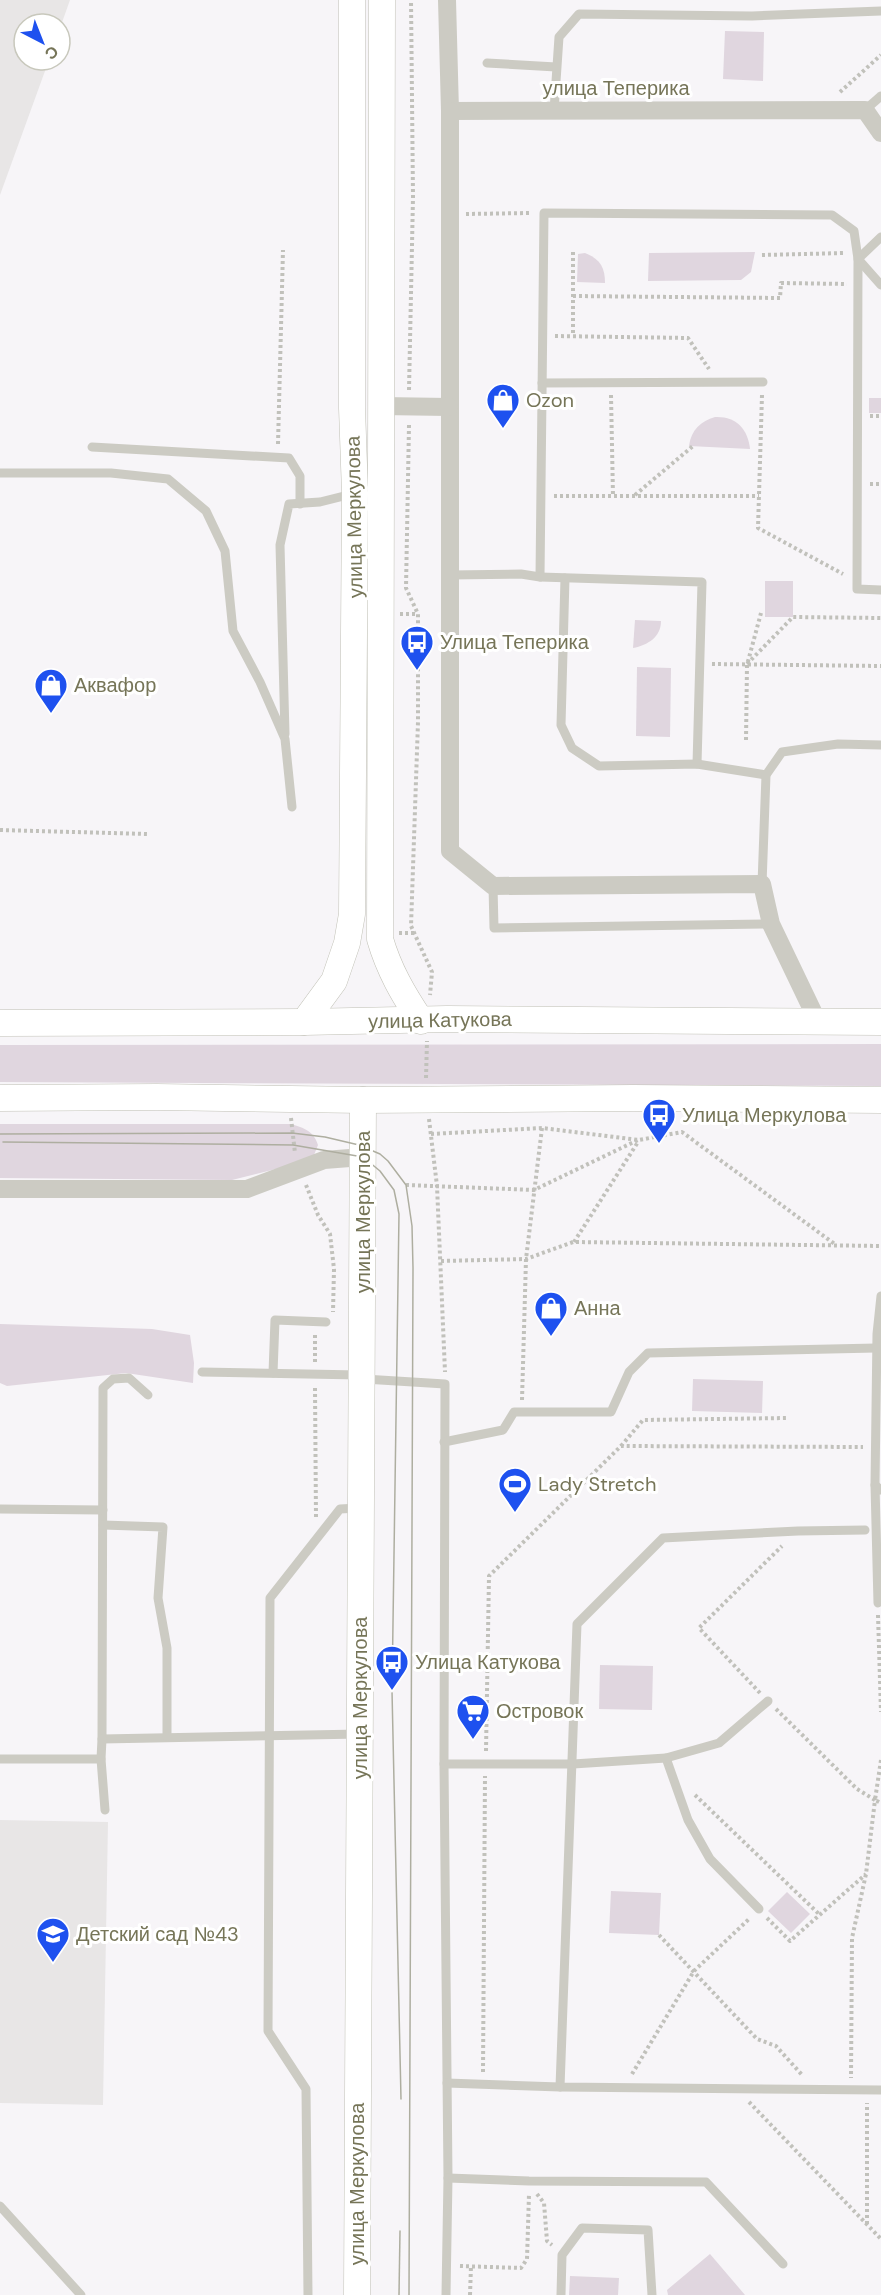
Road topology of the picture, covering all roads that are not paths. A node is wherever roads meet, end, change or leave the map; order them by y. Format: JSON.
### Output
{"nodes":[{"id":1,"x":352,"y":0,"type":"edge"},
{"id":2,"x":382,"y":0,"type":"edge"},
{"id":3,"x":447,"y":0,"type":"edge"},
{"id":4,"x":881,"y":11,"type":"edge"},
{"id":5,"x":487,"y":63,"type":"dead end"},
{"id":6,"x":556,"y":67,"type":"junction"},
{"id":7,"x":881,"y":96,"type":"edge"},
{"id":8,"x":866,"y":110,"type":"junction"},
{"id":9,"x":450,"y":111,"type":"junction"},
{"id":10,"x":554,"y":111,"type":"junction"},
{"id":11,"x":881,"y":133,"type":"edge"},
{"id":12,"x":881,"y":237,"type":"edge"},
{"id":13,"x":857,"y":256,"type":"junction"},
{"id":14,"x":881,"y":285,"type":"edge"},
{"id":15,"x":542,"y":382,"type":"junction"},
{"id":16,"x":763,"y":382,"type":"road end"},
{"id":17,"x":381,"y":406,"type":"junction"},
{"id":18,"x":449,"y":407,"type":"junction"},
{"id":19,"x":92,"y":447,"type":"dead end"},
{"id":20,"x":0,"y":473,"type":"edge"},
{"id":21,"x":355,"y":493,"type":"junction"},
{"id":22,"x":300,"y":504,"type":"junction"},
{"id":23,"x":448,"y":576,"type":"junction"},
{"id":24,"x":540,"y":577,"type":"junction"},
{"id":25,"x":565,"y":578,"type":"junction"},
{"id":26,"x":881,"y":590,"type":"edge"},
{"id":27,"x":285,"y":739,"type":"junction"},
{"id":28,"x":881,"y":745,"type":"edge"},
{"id":29,"x":697,"y":764,"type":"junction"},
{"id":30,"x":766,"y":776,"type":"junction"},
{"id":31,"x":292,"y":807,"type":"dead end"},
{"id":32,"x":762,"y":884,"type":"junction"},
{"id":33,"x":493,"y":886,"type":"junction"},
{"id":34,"x":771,"y":924,"type":"junction"},
{"id":35,"x":425,"y":1020,"type":"junction"},
{"id":36,"x":817,"y":1020,"type":"junction"},
{"id":37,"x":304,"y":1022,"type":"junction"},
{"id":38,"x":881,"y":1022,"type":"edge"},
{"id":39,"x":0,"y":1023,"type":"edge"},
{"id":40,"x":0,"y":1098,"type":"edge"},
{"id":41,"x":363,"y":1100,"type":"junction"},
{"id":42,"x":881,"y":1101,"type":"edge"},
{"id":43,"x":363,"y":1157,"type":"junction"},
{"id":44,"x":0,"y":1189,"type":"edge"},
{"id":45,"x":881,"y":1296,"type":"edge"},
{"id":46,"x":329,"y":1322,"type":"road end"},
{"id":47,"x":879,"y":1334,"type":"edge"},
{"id":48,"x":876,"y":1348,"type":"junction"},
{"id":49,"x":202,"y":1372,"type":"dead end"},
{"id":50,"x":273,"y":1373,"type":"junction"},
{"id":51,"x":362,"y":1377,"type":"junction"},
{"id":52,"x":148,"y":1395,"type":"dead end"},
{"id":53,"x":444,"y":1442,"type":"junction"},
{"id":54,"x":878,"y":1488,"type":"edge"},
{"id":55,"x":360,"y":1508,"type":"junction"},
{"id":56,"x":0,"y":1509,"type":"edge"},
{"id":57,"x":103,"y":1510,"type":"junction"},
{"id":58,"x":103,"y":1525,"type":"junction"},
{"id":59,"x":865,"y":1530,"type":"dead end"},
{"id":60,"x":878,"y":1603,"type":"road end"},
{"id":61,"x":768,"y":1701,"type":"road end"},
{"id":62,"x":360,"y":1734,"type":"junction"},
{"id":63,"x":268,"y":1735,"type":"junction"},
{"id":64,"x":166,"y":1736,"type":"junction"},
{"id":65,"x":102,"y":1738,"type":"junction"},
{"id":66,"x":666,"y":1758,"type":"junction"},
{"id":67,"x":0,"y":1759,"type":"edge"},
{"id":68,"x":101,"y":1760,"type":"junction"},
{"id":69,"x":444,"y":1764,"type":"junction"},
{"id":70,"x":573,"y":1764,"type":"junction"},
{"id":71,"x":105,"y":1810,"type":"dead end"},
{"id":72,"x":759,"y":1910,"type":"road end"},
{"id":73,"x":447,"y":2083,"type":"junction"},
{"id":74,"x":560,"y":2087,"type":"junction"},
{"id":75,"x":881,"y":2090,"type":"edge"},
{"id":76,"x":448,"y":2178,"type":"junction"},
{"id":77,"x":0,"y":2206,"type":"edge"},
{"id":78,"x":783,"y":2264,"type":"dead end"},
{"id":79,"x":81,"y":2295,"type":"edge"},
{"id":80,"x":308,"y":2295,"type":"edge"},
{"id":81,"x":357,"y":2295,"type":"edge"},
{"id":82,"x":446,"y":2295,"type":"edge"},
{"id":83,"x":561,"y":2295,"type":"edge"},
{"id":84,"x":651,"y":2295,"type":"edge"}],
"edges":[{"from":1,"to":21,"type":"street","name":"улица Меркулова"},
{"from":2,"to":17,"type":"street","name":"улица Меркулова"},
{"from":3,"to":9,"type":"street"},
{"from":4,"to":6,"type":"lane"},
{"from":5,"to":6,"type":"lane"},
{"from":6,"to":10,"type":"lane"},
{"from":7,"to":8,"type":"lane"},
{"from":8,"to":10,"type":"street","name":"улица Теперика"},
{"from":8,"to":11,"type":"street"},
{"from":9,"to":10,"type":"street","name":"улица Теперика"},
{"from":9,"to":18,"type":"street"},
{"from":12,"to":13,"type":"lane"},
{"from":13,"to":14,"type":"lane"},
{"from":13,"to":15,"type":"lane"},
{"from":13,"to":26,"type":"lane"},
{"from":15,"to":16,"type":"lane"},
{"from":15,"to":24,"type":"lane"},
{"from":17,"to":18,"type":"street"},
{"from":17,"to":35,"type":"street","name":"улица Меркулова"},
{"from":18,"to":23,"type":"street"},
{"from":19,"to":22,"type":"lane"},
{"from":20,"to":27,"type":"lane"},
{"from":21,"to":22,"type":"lane"},
{"from":21,"to":37,"type":"street","name":"улица Меркулова"},
{"from":22,"to":27,"type":"lane"},
{"from":23,"to":24,"type":"lane"},
{"from":23,"to":33,"type":"street"},
{"from":24,"to":25,"type":"lane"},
{"from":25,"to":29,"type":"lane"},
{"from":25,"to":29,"type":"lane"},
{"from":27,"to":31,"type":"lane"},
{"from":28,"to":30,"type":"lane"},
{"from":29,"to":30,"type":"lane"},
{"from":30,"to":32,"type":"lane"},
{"from":32,"to":33,"type":"street"},
{"from":32,"to":34,"type":"street"},
{"from":33,"to":34,"type":"lane"},
{"from":34,"to":36,"type":"street"},
{"from":35,"to":36,"type":"street","name":"улица Катукова"},
{"from":35,"to":37,"type":"street","name":"улица Катукова"},
{"from":36,"to":38,"type":"street","name":"улица Катукова"},
{"from":37,"to":39,"type":"street","name":"улица Катукова"},
{"from":40,"to":41,"type":"street"},
{"from":41,"to":42,"type":"street"},
{"from":41,"to":43,"type":"street","name":"улица Меркулова"},
{"from":43,"to":44,"type":"street"},
{"from":43,"to":51,"type":"street","name":"улица Меркулова"},
{"from":45,"to":47,"type":"lane"},
{"from":46,"to":50,"type":"lane"},
{"from":47,"to":48,"type":"lane"},
{"from":48,"to":53,"type":"lane"},
{"from":48,"to":54,"type":"lane"},
{"from":49,"to":50,"type":"lane"},
{"from":50,"to":51,"type":"lane"},
{"from":51,"to":53,"type":"lane"},
{"from":51,"to":55,"type":"street","name":"улица Меркулова"},
{"from":52,"to":57,"type":"lane"},
{"from":53,"to":69,"type":"lane"},
{"from":54,"to":60,"type":"lane"},
{"from":55,"to":62,"type":"street","name":"улица Меркулова"},
{"from":55,"to":63,"type":"lane"},
{"from":56,"to":57,"type":"lane"},
{"from":57,"to":58,"type":"lane"},
{"from":58,"to":64,"type":"lane"},
{"from":58,"to":65,"type":"lane"},
{"from":59,"to":70,"type":"lane"},
{"from":61,"to":66,"type":"lane"},
{"from":62,"to":63,"type":"lane"},
{"from":62,"to":81,"type":"street","name":"улица Меркулова"},
{"from":63,"to":64,"type":"lane"},
{"from":63,"to":80,"type":"lane"},
{"from":64,"to":65,"type":"lane"},
{"from":65,"to":68,"type":"lane"},
{"from":66,"to":70,"type":"lane"},
{"from":66,"to":72,"type":"lane"},
{"from":67,"to":68,"type":"lane"},
{"from":68,"to":71,"type":"lane"},
{"from":69,"to":70,"type":"lane"},
{"from":69,"to":73,"type":"lane"},
{"from":70,"to":74,"type":"lane"},
{"from":73,"to":74,"type":"lane"},
{"from":73,"to":76,"type":"lane"},
{"from":74,"to":75,"type":"lane"},
{"from":76,"to":78,"type":"lane"},
{"from":76,"to":82,"type":"lane"},
{"from":77,"to":79,"type":"lane"},
{"from":83,"to":84,"type":"lane"}]}
